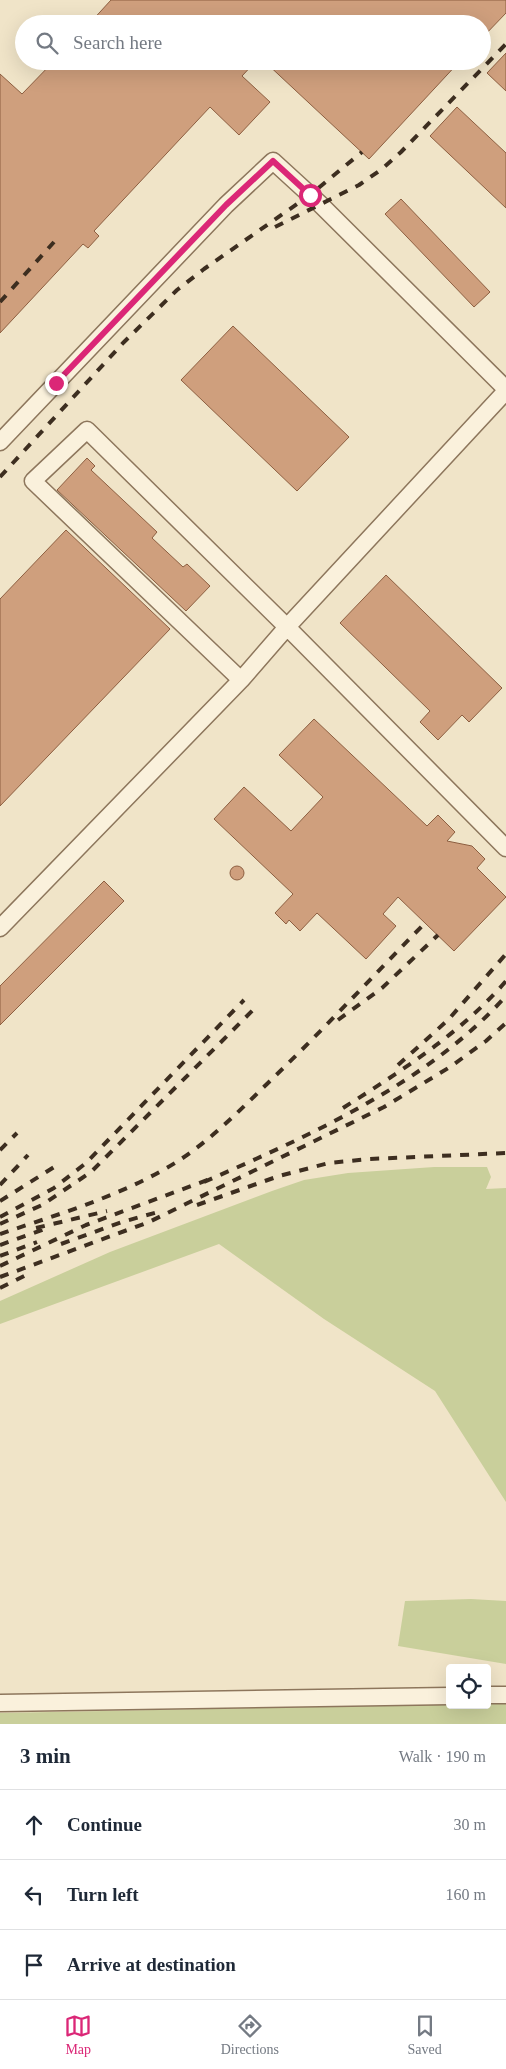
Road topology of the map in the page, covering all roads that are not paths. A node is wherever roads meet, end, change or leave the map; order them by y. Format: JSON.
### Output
{"nodes":[{"id":1,"x":506,"y":390,"type":"edge"},
{"id":2,"x":0,"y":442,"type":"edge"},
{"id":3,"x":287,"y":627,"type":"junction"},
{"id":4,"x":241,"y":680,"type":"junction"},
{"id":5,"x":506,"y":848,"type":"edge"},
{"id":6,"x":0,"y":928,"type":"edge"},
{"id":7,"x":506,"y":1694,"type":"edge"},
{"id":8,"x":491,"y":1695,"type":"edge"},
{"id":9,"x":446,"y":1696,"type":"edge"},
{"id":10,"x":0,"y":1703,"type":"edge"}],
"edges":[{"from":1,"to":2,"type":"street"},
{"from":1,"to":3,"type":"street"},
{"from":3,"to":4,"type":"street"},
{"from":3,"to":4,"type":"street"},
{"from":3,"to":5,"type":"street"},
{"from":4,"to":6,"type":"street"},
{"from":7,"to":8,"type":"street"},
{"from":9,"to":10,"type":"street"}]}
